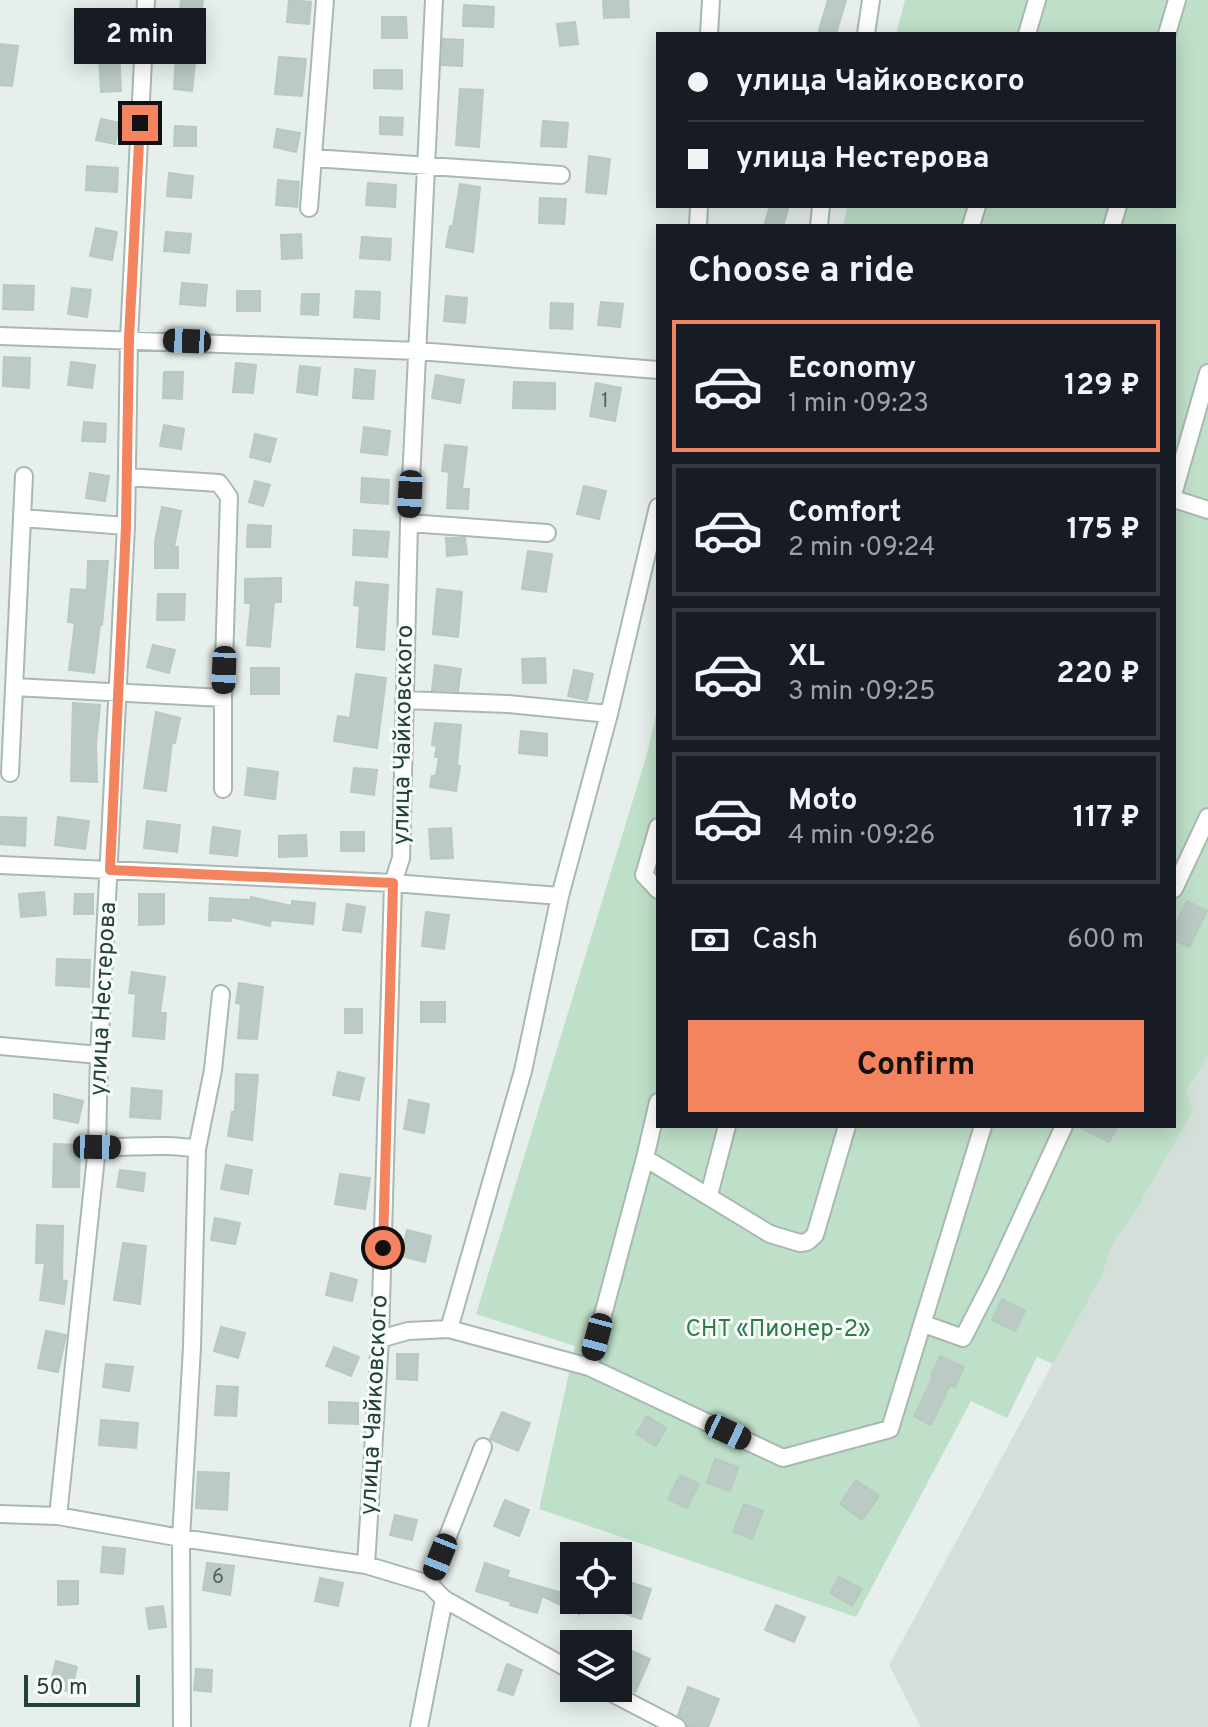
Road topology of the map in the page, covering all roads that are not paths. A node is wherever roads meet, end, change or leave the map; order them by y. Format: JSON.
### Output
{"nodes":[{"id":1,"x":146,"y":0,"type":"edge"},
{"id":2,"x":325,"y":0,"type":"edge"},
{"id":3,"x":434,"y":0,"type":"edge"},
{"id":4,"x":711,"y":0,"type":"edge"},
{"id":5,"x":871,"y":0,"type":"edge"},
{"id":6,"x":1037,"y":0,"type":"edge"},
{"id":7,"x":1177,"y":0,"type":"edge"},
{"id":8,"x":709,"y":32,"type":"edge"},
{"id":9,"x":866,"y":32,"type":"edge"},
{"id":10,"x":1028,"y":32,"type":"edge"},
{"id":11,"x":1168,"y":32,"type":"edge"},
{"id":12,"x":313,"y":158,"type":"junction"},
{"id":13,"x":427,"y":165,"type":"junction"},
{"id":14,"x":561,"y":175,"type":"dead end"},
{"id":15,"x":309,"y":208,"type":"dead end"},
{"id":16,"x":0,"y":336,"type":"edge"},
{"id":17,"x":129,"y":339,"type":"junction"},
{"id":18,"x":418,"y":351,"type":"junction"},
{"id":19,"x":656,"y":370,"type":"edge"},
{"id":20,"x":1208,"y":373,"type":"edge"},
{"id":21,"x":24,"y":476,"type":"dead end"},
{"id":22,"x":127,"y":477,"type":"junction"},
{"id":23,"x":1176,"y":484,"type":"edge"},
{"id":24,"x":1176,"y":500,"type":"edge"},
{"id":25,"x":1208,"y":510,"type":"edge"},
{"id":26,"x":656,"y":515,"type":"edge"},
{"id":27,"x":22,"y":518,"type":"junction"},
{"id":28,"x":409,"y":523,"type":"junction"},
{"id":29,"x":126,"y":526,"type":"junction"},
{"id":30,"x":547,"y":533,"type":"dead end"},
{"id":31,"x":14,"y":687,"type":"junction"},
{"id":32,"x":119,"y":692,"type":"junction"},
{"id":33,"x":223,"y":698,"type":"junction"},
{"id":34,"x":404,"y":700,"type":"junction"},
{"id":35,"x":609,"y":714,"type":"junction"},
{"id":36,"x":10,"y":773,"type":"dead end"},
{"id":37,"x":223,"y":789,"type":"dead end"},
{"id":38,"x":1208,"y":817,"type":"edge"},
{"id":39,"x":656,"y":834,"type":"edge"},
{"id":40,"x":0,"y":865,"type":"edge"},
{"id":41,"x":110,"y":870,"type":"junction"},
{"id":42,"x":393,"y":883,"type":"junction"},
{"id":43,"x":1176,"y":885,"type":"edge"},
{"id":44,"x":656,"y":888,"type":"edge"},
{"id":45,"x":560,"y":896,"type":"junction"},
{"id":46,"x":221,"y":994,"type":"dead end"},
{"id":47,"x":0,"y":1046,"type":"edge"},
{"id":48,"x":99,"y":1055,"type":"junction"},
{"id":49,"x":656,"y":1111,"type":"edge"},
{"id":50,"x":726,"y":1128,"type":"edge"},
{"id":51,"x":846,"y":1128,"type":"edge"},
{"id":52,"x":982,"y":1128,"type":"edge"},
{"id":53,"x":1063,"y":1128,"type":"edge"},
{"id":54,"x":97,"y":1147,"type":"junction"},
{"id":55,"x":197,"y":1149,"type":"junction"},
{"id":56,"x":645,"y":1158,"type":"junction"},
{"id":57,"x":709,"y":1195,"type":"junction"},
{"id":58,"x":924,"y":1324,"type":"junction"},
{"id":59,"x":449,"y":1329,"type":"junction"},
{"id":60,"x":380,"y":1339,"type":"junction"},
{"id":61,"x":589,"y":1367,"type":"junction"},
{"id":62,"x":483,"y":1447,"type":"dead end"},
{"id":63,"x":58,"y":1516,"type":"junction"},
{"id":64,"x":1,"y":1518,"type":"edge"},
{"id":65,"x":181,"y":1538,"type":"junction"},
{"id":66,"x":366,"y":1565,"type":"junction"},
{"id":67,"x":429,"y":1584,"type":"junction"},
{"id":68,"x":444,"y":1599,"type":"junction"},
{"id":69,"x":560,"y":1664,"type":"edge"},
{"id":70,"x":629,"y":1702,"type":"edge"},
{"id":71,"x":182,"y":1727,"type":"edge"},
{"id":72,"x":419,"y":1727,"type":"edge"},
{"id":73,"x":677,"y":1727,"type":"edge"}],
"edges":[{"from":1,"to":17,"type":"street","name":"улица Нестерова"},
{"from":2,"to":12,"type":"street"},
{"from":3,"to":13,"type":"street","name":"улица Чайковского"},
{"from":4,"to":8,"type":"street"},
{"from":5,"to":9,"type":"street"},
{"from":6,"to":10,"type":"street"},
{"from":7,"to":11,"type":"street"},
{"from":12,"to":13,"type":"street"},
{"from":12,"to":15,"type":"street"},
{"from":13,"to":14,"type":"street"},
{"from":13,"to":18,"type":"street","name":"улица Чайковского"},
{"from":16,"to":17,"type":"street"},
{"from":17,"to":18,"type":"street"},
{"from":17,"to":22,"type":"street","name":"улица Нестерова"},
{"from":18,"to":19,"type":"street"},
{"from":18,"to":28,"type":"street","name":"улица Чайковского"},
{"from":20,"to":23,"type":"street"},
{"from":21,"to":27,"type":"street"},
{"from":22,"to":29,"type":"street","name":"улица Нестерова"},
{"from":22,"to":33,"type":"street"},
{"from":24,"to":25,"type":"street"},
{"from":26,"to":35,"type":"street"},
{"from":27,"to":29,"type":"street"},
{"from":27,"to":31,"type":"street"},
{"from":28,"to":30,"type":"street"},
{"from":28,"to":34,"type":"street","name":"улица Чайковского"},
{"from":29,"to":32,"type":"street","name":"улица Нестерова"},
{"from":31,"to":32,"type":"street"},
{"from":31,"to":36,"type":"street"},
{"from":32,"to":33,"type":"street"},
{"from":32,"to":41,"type":"street","name":"улица Нестерова"},
{"from":33,"to":37,"type":"street"},
{"from":34,"to":35,"type":"street"},
{"from":34,"to":42,"type":"street","name":"улица Чайковского"},
{"from":35,"to":45,"type":"street"},
{"from":38,"to":43,"type":"street"},
{"from":39,"to":44,"type":"street"},
{"from":40,"to":41,"type":"street"},
{"from":41,"to":42,"type":"street"},
{"from":41,"to":48,"type":"street","name":"улица Нестерова"},
{"from":42,"to":45,"type":"street"},
{"from":42,"to":60,"type":"street","name":"улица Чайковского"},
{"from":45,"to":59,"type":"street"},
{"from":46,"to":55,"type":"street"},
{"from":47,"to":48,"type":"street"},
{"from":48,"to":54,"type":"street","name":"улица Нестерова"},
{"from":49,"to":56,"type":"street"},
{"from":50,"to":57,"type":"street"},
{"from":51,"to":57,"type":"street"},
{"from":52,"to":58,"type":"street"},
{"from":53,"to":58,"type":"street"},
{"from":54,"to":55,"type":"street"},
{"from":54,"to":63,"type":"street","name":"улица Нестерова"},
{"from":55,"to":65,"type":"street"},
{"from":56,"to":57,"type":"street"},
{"from":56,"to":61,"type":"street"},
{"from":58,"to":61,"type":"street"},
{"from":59,"to":60,"type":"street"},
{"from":59,"to":61,"type":"street"},
{"from":60,"to":66,"type":"street","name":"улица Чайковского"},
{"from":62,"to":67,"type":"street"},
{"from":63,"to":64,"type":"street"},
{"from":63,"to":65,"type":"street"},
{"from":65,"to":66,"type":"street"},
{"from":65,"to":71,"type":"street"},
{"from":66,"to":67,"type":"street"},
{"from":67,"to":68,"type":"street"},
{"from":68,"to":69,"type":"street"},
{"from":68,"to":72,"type":"street"},
{"from":70,"to":73,"type":"street"}]}
